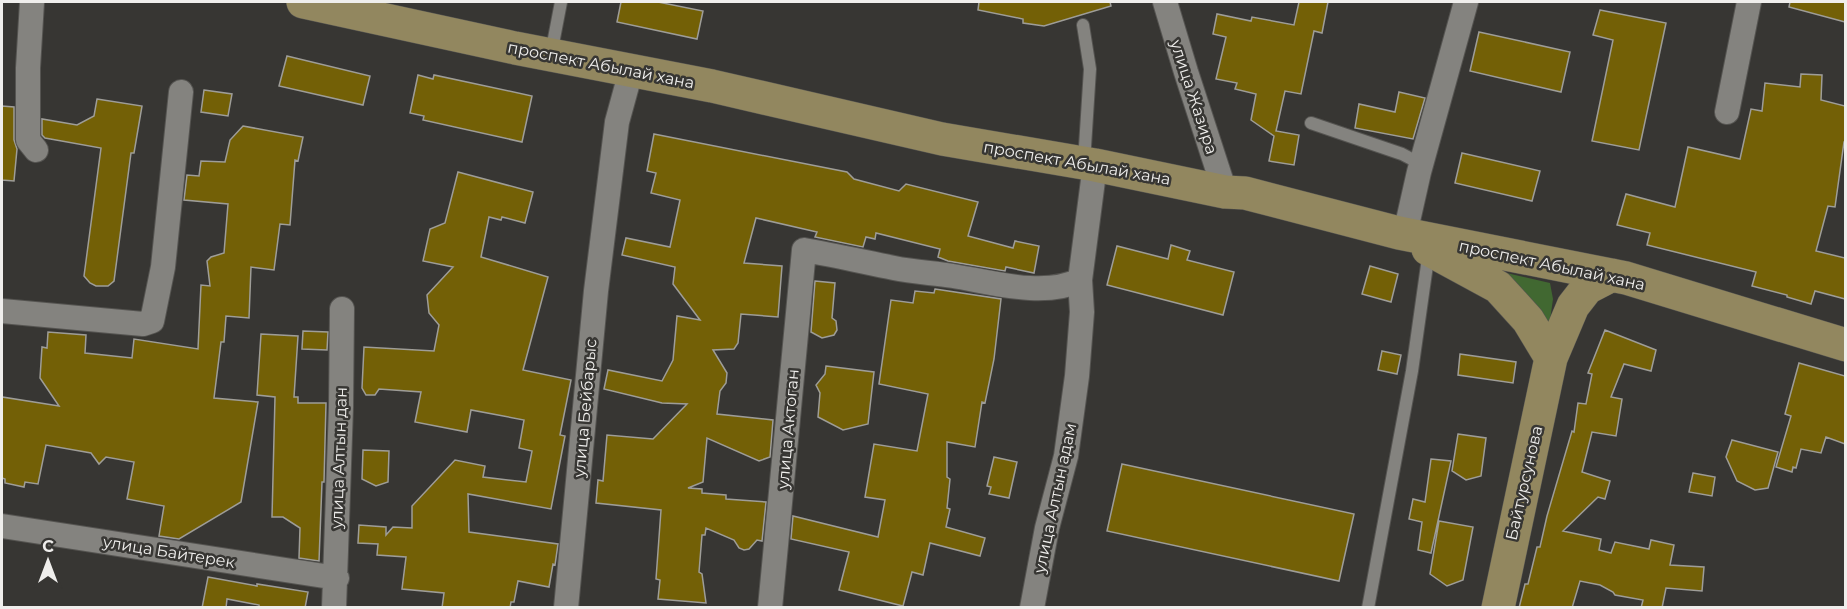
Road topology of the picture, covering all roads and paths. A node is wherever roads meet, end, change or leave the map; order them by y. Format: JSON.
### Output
{"nodes":[{"id":1,"x":32,"y":2,"type":"edge"},
{"id":2,"x":303,"y":2,"type":"edge"},
{"id":3,"x":561,"y":2,"type":"edge"},
{"id":4,"x":1165,"y":2,"type":"edge"},
{"id":5,"x":1749,"y":2,"type":"edge"},
{"id":6,"x":1463,"y":4,"type":"edge"},
{"id":7,"x":1083,"y":25,"type":"dead end"},
{"id":8,"x":551,"y":55,"type":"junction"},
{"id":9,"x":631,"y":71,"type":"junction"},
{"id":10,"x":181,"y":92,"type":"dead end"},
{"id":11,"x":1727,"y":112,"type":"dead end"},
{"id":12,"x":1311,"y":123,"type":"dead end"},
{"id":13,"x":36,"y":150,"type":"dead end"},
{"id":14,"x":1089,"y":164,"type":"junction"},
{"id":15,"x":1421,"y":164,"type":"junction"},
{"id":16,"x":1225,"y":192,"type":"junction"},
{"id":17,"x":1411,"y":239,"type":"junction"},
{"id":18,"x":1612,"y":275,"type":"junction"},
{"id":19,"x":1080,"y":280,"type":"junction"},
{"id":20,"x":342,"y":309,"type":"dead end"},
{"id":21,"x":2,"y":310,"type":"edge"},
{"id":22,"x":1845,"y":345,"type":"edge"},
{"id":23,"x":1551,"y":358,"type":"junction"},
{"id":24,"x":2,"y":526,"type":"edge"},
{"id":25,"x":337,"y":578,"type":"junction"},
{"id":26,"x":334,"y":608,"type":"edge"},
{"id":27,"x":567,"y":608,"type":"edge"},
{"id":28,"x":770,"y":608,"type":"edge"},
{"id":29,"x":1032,"y":608,"type":"edge"},
{"id":30,"x":1368,"y":608,"type":"edge"},
{"id":31,"x":1497,"y":608,"type":"edge"}],
"edges":[{"from":1,"to":13,"type":"street"},
{"from":2,"to":8,"type":"main road","name":"проспект Абылай хана"},
{"from":3,"to":8,"type":"lane"},
{"from":4,"to":16,"type":"street","name":"улица Жазира"},
{"from":5,"to":11,"type":"street"},
{"from":6,"to":15,"type":"street"},
{"from":7,"to":14,"type":"lane"},
{"from":8,"to":9,"type":"main road","name":"проспект Абылай хана"},
{"from":9,"to":14,"type":"main road","name":"проспект Абылай хана"},
{"from":9,"to":27,"type":"street","name":"улица Бейбарыс"},
{"from":10,"to":21,"type":"street"},
{"from":12,"to":15,"type":"lane"},
{"from":14,"to":16,"type":"main road","name":"проспект Абылай хана"},
{"from":14,"to":19,"type":"street","name":"улица Алтын адам"},
{"from":15,"to":17,"type":"street"},
{"from":16,"to":17,"type":"main road","name":"проспект Абылай хана"},
{"from":17,"to":18,"type":"main road","name":"проспект Абылай хана"},
{"from":17,"to":23,"type":"main road"},
{"from":17,"to":30,"type":"lane"},
{"from":18,"to":22,"type":"main road","name":"проспект Абылай хана"},
{"from":18,"to":23,"type":"main road","name":"Байтурсунова"},
{"from":19,"to":28,"type":"street","name":"улица Актоган"},
{"from":19,"to":29,"type":"street","name":"улица Алтын адам"},
{"from":20,"to":25,"type":"street","name":"улица Алтын дан"},
{"from":23,"to":31,"type":"main road","name":"Байтурсунова"},
{"from":24,"to":25,"type":"street","name":"улица Байтерек"},
{"from":25,"to":26,"type":"street","name":"улица Алтын дан"}]}
